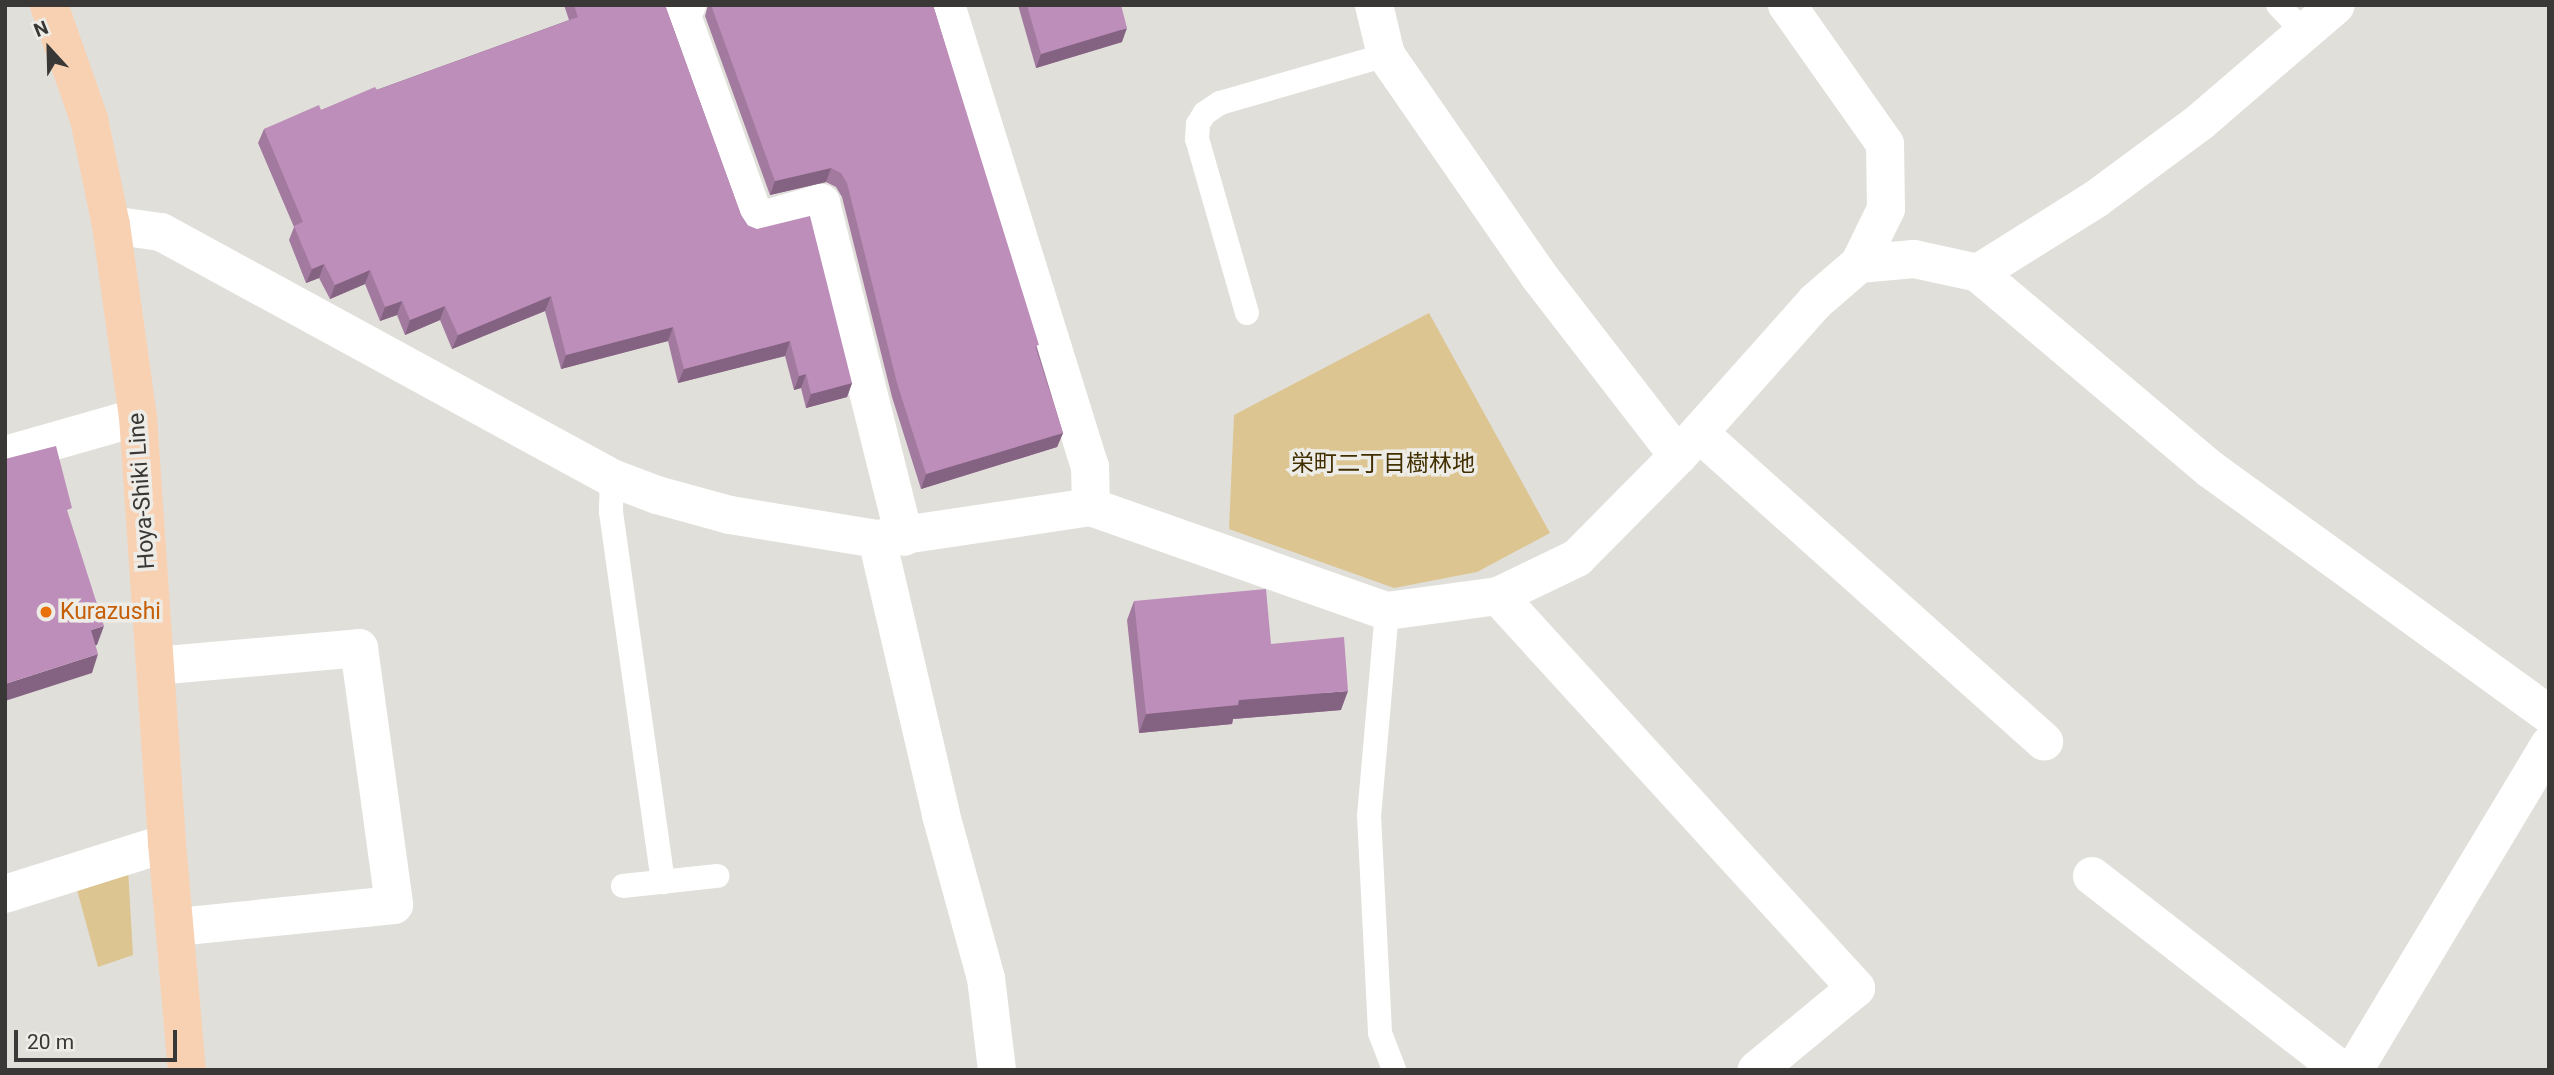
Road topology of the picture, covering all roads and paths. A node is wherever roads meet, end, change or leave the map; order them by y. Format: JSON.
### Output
{"nodes":[{"id":1,"x":49,"y":5,"type":"edge"},
{"id":2,"x":687,"y":5,"type":"edge"},
{"id":3,"x":946,"y":5,"type":"edge"},
{"id":4,"x":1374,"y":5,"type":"edge"},
{"id":5,"x":1787,"y":5,"type":"edge"},
{"id":6,"x":2278,"y":5,"type":"edge"},
{"id":7,"x":2336,"y":5,"type":"edge"},
{"id":8,"x":2305,"y":33,"type":"junction"},
{"id":9,"x":1385,"y":55,"type":"junction"},
{"id":10,"x":111,"y":225,"type":"junction"},
{"id":11,"x":1859,"y":264,"type":"junction"},
{"id":12,"x":1978,"y":273,"type":"junction"},
{"id":13,"x":1247,"y":313,"type":"dead end"},
{"id":14,"x":138,"y":417,"type":"junction"},
{"id":15,"x":1689,"y":444,"type":"junction"},
{"id":16,"x":5,"y":455,"type":"edge"},
{"id":17,"x":612,"y":478,"type":"junction"},
{"id":18,"x":1091,"y":507,"type":"junction"},
{"id":19,"x":891,"y":538,"type":"junction"},
{"id":20,"x":1497,"y":596,"type":"junction"},
{"id":21,"x":1387,"y":611,"type":"junction"},
{"id":22,"x":155,"y":666,"type":"junction"},
{"id":23,"x":2549,"y":714,"type":"edge"},
{"id":24,"x":2044,"y":742,"type":"dead end"},
{"id":25,"x":2549,"y":745,"type":"edge"},
{"id":26,"x":167,"y":843,"type":"junction"},
{"id":27,"x":717,"y":876,"type":"dead end"},
{"id":28,"x":2092,"y":876,"type":"dead end"},
{"id":29,"x":663,"y":882,"type":"junction"},
{"id":30,"x":623,"y":886,"type":"dead end"},
{"id":31,"x":5,"y":894,"type":"edge"},
{"id":32,"x":176,"y":927,"type":"junction"},
{"id":33,"x":187,"y":1070,"type":"edge"},
{"id":34,"x":997,"y":1070,"type":"edge"},
{"id":35,"x":1394,"y":1070,"type":"edge"},
{"id":36,"x":1757,"y":1070,"type":"edge"},
{"id":37,"x":2341,"y":1070,"type":"edge"},
{"id":38,"x":2354,"y":1070,"type":"edge"}],
"edges":[{"from":1,"to":10,"type":"main road","name":"Hoya-Shiki Line"},
{"from":2,"to":19,"type":"street"},
{"from":3,"to":18,"type":"street"},
{"from":4,"to":9,"type":"street"},
{"from":5,"to":11,"type":"street"},
{"from":6,"to":8,"type":"lane"},
{"from":7,"to":8,"type":"street"},
{"from":8,"to":12,"type":"street"},
{"from":9,"to":13,"type":"lane"},
{"from":9,"to":15,"type":"street"},
{"from":10,"to":14,"type":"main road","name":"Hoya-Shiki Line"},
{"from":10,"to":17,"type":"street"},
{"from":11,"to":12,"type":"street"},
{"from":11,"to":15,"type":"street"},
{"from":12,"to":23,"type":"street"},
{"from":14,"to":16,"type":"street"},
{"from":14,"to":22,"type":"main road","name":"Hoya-Shiki Line"},
{"from":15,"to":20,"type":"street"},
{"from":15,"to":24,"type":"street"},
{"from":17,"to":19,"type":"street"},
{"from":17,"to":29,"type":"lane"},
{"from":18,"to":19,"type":"street"},
{"from":18,"to":21,"type":"street"},
{"from":19,"to":34,"type":"street"},
{"from":20,"to":21,"type":"street"},
{"from":20,"to":36,"type":"street"},
{"from":21,"to":35,"type":"lane"},
{"from":22,"to":26,"type":"main road","name":"Hoya-Shiki Line"},
{"from":22,"to":32,"type":"street"},
{"from":25,"to":38,"type":"street"},
{"from":26,"to":31,"type":"street"},
{"from":26,"to":32,"type":"main road","name":"Hoya-Shiki Line"},
{"from":27,"to":29,"type":"lane"},
{"from":28,"to":37,"type":"street"},
{"from":29,"to":30,"type":"lane"},
{"from":32,"to":33,"type":"main road","name":"Hoya-Shiki Line"}]}
